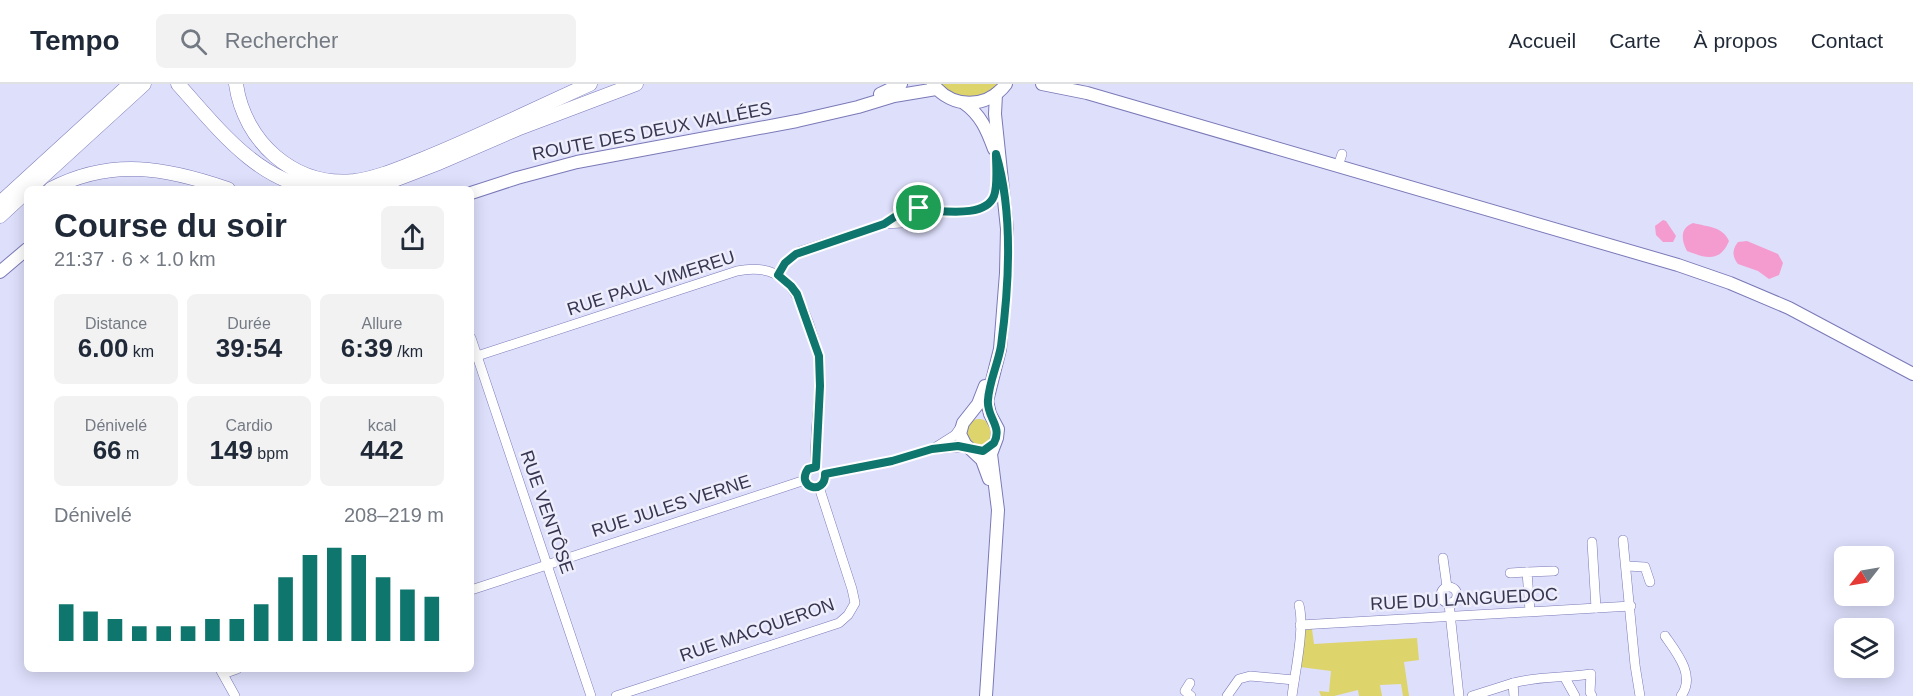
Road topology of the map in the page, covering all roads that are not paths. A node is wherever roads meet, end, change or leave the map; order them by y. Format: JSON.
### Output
{"nodes":[{"id":1,"x":122,"y":84,"type":"edge"},
{"id":2,"x":130,"y":84,"type":"edge"},
{"id":3,"x":144,"y":84,"type":"edge"},
{"id":4,"x":236,"y":84,"type":"edge"},
{"id":5,"x":590,"y":84,"type":"edge"},
{"id":6,"x":636,"y":84,"type":"edge"},
{"id":7,"x":900,"y":84,"type":"edge"},
{"id":8,"x":1042,"y":84,"type":"edge"},
{"id":9,"x":1066,"y":84,"type":"edge"},
{"id":10,"x":934,"y":86,"type":"edge"},
{"id":11,"x":177,"y":87,"type":"edge"},
{"id":12,"x":1005,"y":87,"type":"edge"},
{"id":13,"x":1087,"y":93,"type":"junction"},
{"id":14,"x":964,"y":103,"type":"junction"},
{"id":15,"x":842,"y":110,"type":"junction"},
{"id":16,"x":443,"y":151,"type":"junction"},
{"id":17,"x":996,"y":154,"type":"junction"},
{"id":18,"x":436,"y":164,"type":"junction"},
{"id":19,"x":1000,"y":167,"type":"junction"},
{"id":20,"x":32,"y":186,"type":"edge"},
{"id":21,"x":57,"y":186,"type":"edge"},
{"id":22,"x":218,"y":186,"type":"edge"},
{"id":23,"x":285,"y":186,"type":"edge"},
{"id":24,"x":308,"y":186,"type":"edge"},
{"id":25,"x":356,"y":186,"type":"edge"},
{"id":26,"x":379,"y":186,"type":"edge"},
{"id":27,"x":395,"y":186,"type":"edge"},
{"id":28,"x":474,"y":192,"type":"edge"},
{"id":29,"x":24,"y":194,"type":"edge"},
{"id":30,"x":0,"y":202,"type":"edge"},
{"id":31,"x":24,"y":206,"type":"edge"},
{"id":32,"x":920,"y":210,"type":"junction"},
{"id":33,"x":0,"y":216,"type":"edge"},
{"id":34,"x":901,"y":218,"type":"junction"},
{"id":35,"x":0,"y":226,"type":"edge"},
{"id":36,"x":24,"y":252,"type":"edge"},
{"id":37,"x":0,"y":272,"type":"edge"},
{"id":38,"x":778,"y":275,"type":"junction"},
{"id":39,"x":1002,"y":329,"type":"junction"},
{"id":40,"x":474,"y":357,"type":"edge"},
{"id":41,"x":1913,"y":374,"type":"edge"},
{"id":42,"x":968,"y":417,"type":"junction"},
{"id":43,"x":993,"y":419,"type":"junction"},
{"id":44,"x":960,"y":428,"type":"junction"},
{"id":45,"x":994,"y":443,"type":"junction"},
{"id":46,"x":970,"y":448,"type":"junction"},
{"id":47,"x":932,"y":449,"type":"junction"},
{"id":48,"x":816,"y":467,"type":"junction"},
{"id":49,"x":825,"y":474,"type":"junction"},
{"id":50,"x":805,"y":480,"type":"junction"},
{"id":51,"x":819,"y":487,"type":"junction"},
{"id":52,"x":1623,"y":540,"type":"dead end"},
{"id":53,"x":1592,"y":542,"type":"dead end"},
{"id":54,"x":1443,"y":558,"type":"dead end"},
{"id":55,"x":547,"y":564,"type":"junction"},
{"id":56,"x":1627,"y":566,"type":"junction"},
{"id":57,"x":1554,"y":571,"type":"dead end"},
{"id":58,"x":1527,"y":572,"type":"junction"},
{"id":59,"x":1510,"y":573,"type":"dead end"},
{"id":60,"x":1650,"y":582,"type":"dead end"},
{"id":61,"x":474,"y":589,"type":"edge"},
{"id":62,"x":1299,"y":605,"type":"dead end"},
{"id":63,"x":1631,"y":606,"type":"junction"},
{"id":64,"x":1596,"y":608,"type":"junction"},
{"id":65,"x":1530,"y":611,"type":"junction"},
{"id":66,"x":1450,"y":616,"type":"junction"},
{"id":67,"x":1300,"y":625,"type":"junction"},
{"id":68,"x":1665,"y":636,"type":"dead end"},
{"id":69,"x":222,"y":672,"type":"edge"},
{"id":70,"x":1565,"y":678,"type":"junction"},
{"id":71,"x":1294,"y":680,"type":"junction"},
{"id":72,"x":1190,"y":683,"type":"dead end"},
{"id":73,"x":1513,"y":683,"type":"junction"},
{"id":74,"x":235,"y":696,"type":"edge"},
{"id":75,"x":591,"y":696,"type":"edge"},
{"id":76,"x":616,"y":696,"type":"edge"},
{"id":77,"x":981,"y":696,"type":"edge"},
{"id":78,"x":986,"y":696,"type":"edge"},
{"id":79,"x":1191,"y":696,"type":"edge"},
{"id":80,"x":1227,"y":696,"type":"edge"},
{"id":81,"x":1292,"y":696,"type":"edge"},
{"id":82,"x":1459,"y":696,"type":"edge"},
{"id":83,"x":1472,"y":696,"type":"edge"},
{"id":84,"x":1514,"y":696,"type":"edge"},
{"id":85,"x":1575,"y":696,"type":"edge"},
{"id":86,"x":1592,"y":696,"type":"edge"},
{"id":87,"x":1640,"y":696,"type":"edge"},
{"id":88,"x":1681,"y":696,"type":"edge"}],
"edges":[{"from":1,"to":30,"type":"highway"},
{"from":2,"to":30,"type":"highway"},
{"from":3,"to":20,"type":"highway"},
{"from":4,"to":16,"type":"highway"},
{"from":5,"to":16,"type":"highway"},
{"from":6,"to":18,"type":"highway"},
{"from":7,"to":15,"type":"main road","name":"ROUTE DES DEUX VALLÉES"},
{"from":8,"to":13,"type":"main road"},
{"from":9,"to":13,"type":"main road"},
{"from":10,"to":14,"type":"main road"},
{"from":10,"to":15,"type":"main road","name":"ROUTE DES DEUX VALLÉES"},
{"from":11,"to":23,"type":"highway"},
{"from":11,"to":24,"type":"highway"},
{"from":12,"to":14,"type":"main road"},
{"from":12,"to":19,"type":"main road"},
{"from":13,"to":41,"type":"main road"},
{"from":14,"to":17,"type":"main road"},
{"from":15,"to":28,"type":"main road","name":"ROUTE DES DEUX VALLÉES"},
{"from":16,"to":25,"type":"highway"},
{"from":17,"to":19,"type":"main road"},
{"from":17,"to":32,"type":"street"},
{"from":18,"to":26,"type":"highway"},
{"from":18,"to":27,"type":"highway"},
{"from":19,"to":39,"type":"main road"},
{"from":21,"to":22,"type":"highway"},
{"from":29,"to":33,"type":"highway"},
{"from":31,"to":35,"type":"highway"},
{"from":32,"to":34,"type":"street"},
{"from":32,"to":34,"type":"street"},
{"from":34,"to":38,"type":"street"},
{"from":36,"to":37,"type":"main road"},
{"from":38,"to":40,"type":"street","name":"RUE PAUL VIMEREU"},
{"from":38,"to":48,"type":"street"},
{"from":39,"to":42,"type":"main road"},
{"from":39,"to":43,"type":"main road"},
{"from":40,"to":55,"type":"street","name":"RUE VENTÔSE"},
{"from":42,"to":43,"type":"main road"},
{"from":42,"to":44,"type":"main road"},
{"from":43,"to":45,"type":"main road"},
{"from":44,"to":46,"type":"main road"},
{"from":44,"to":47,"type":"street"},
{"from":45,"to":46,"type":"main road"},
{"from":45,"to":78,"type":"main road"},
{"from":46,"to":47,"type":"street"},
{"from":46,"to":77,"type":"main road"},
{"from":47,"to":49,"type":"street"},
{"from":48,"to":49,"type":"street"},
{"from":48,"to":50,"type":"street"},
{"from":49,"to":51,"type":"street"},
{"from":50,"to":51,"type":"street"},
{"from":50,"to":55,"type":"street","name":"RUE JULES VERNE"},
{"from":51,"to":76,"type":"street","name":"RUE MACQUERON"},
{"from":52,"to":56,"type":"street"},
{"from":53,"to":64,"type":"street"},
{"from":54,"to":66,"type":"street"},
{"from":55,"to":61,"type":"street","name":"RUE JULES VERNE"},
{"from":55,"to":75,"type":"street","name":"RUE VENTÔSE"},
{"from":56,"to":60,"type":"street"},
{"from":56,"to":63,"type":"street"},
{"from":57,"to":58,"type":"street"},
{"from":58,"to":59,"type":"street"},
{"from":58,"to":65,"type":"street"},
{"from":62,"to":67,"type":"street"},
{"from":63,"to":64,"type":"street","name":"RUE DU LANGUEDOC"},
{"from":63,"to":87,"type":"street"},
{"from":64,"to":65,"type":"street","name":"RUE DU LANGUEDOC"},
{"from":65,"to":66,"type":"street","name":"RUE DU LANGUEDOC"},
{"from":66,"to":67,"type":"street","name":"RUE DU LANGUEDOC"},
{"from":66,"to":82,"type":"street"},
{"from":67,"to":71,"type":"street"},
{"from":68,"to":88,"type":"street"},
{"from":69,"to":74,"type":"street"},
{"from":70,"to":73,"type":"street"},
{"from":70,"to":85,"type":"street"},
{"from":70,"to":86,"type":"street"},
{"from":71,"to":80,"type":"street"},
{"from":71,"to":81,"type":"street"},
{"from":72,"to":79,"type":"street"},
{"from":73,"to":83,"type":"street"},
{"from":73,"to":84,"type":"street"}]}
